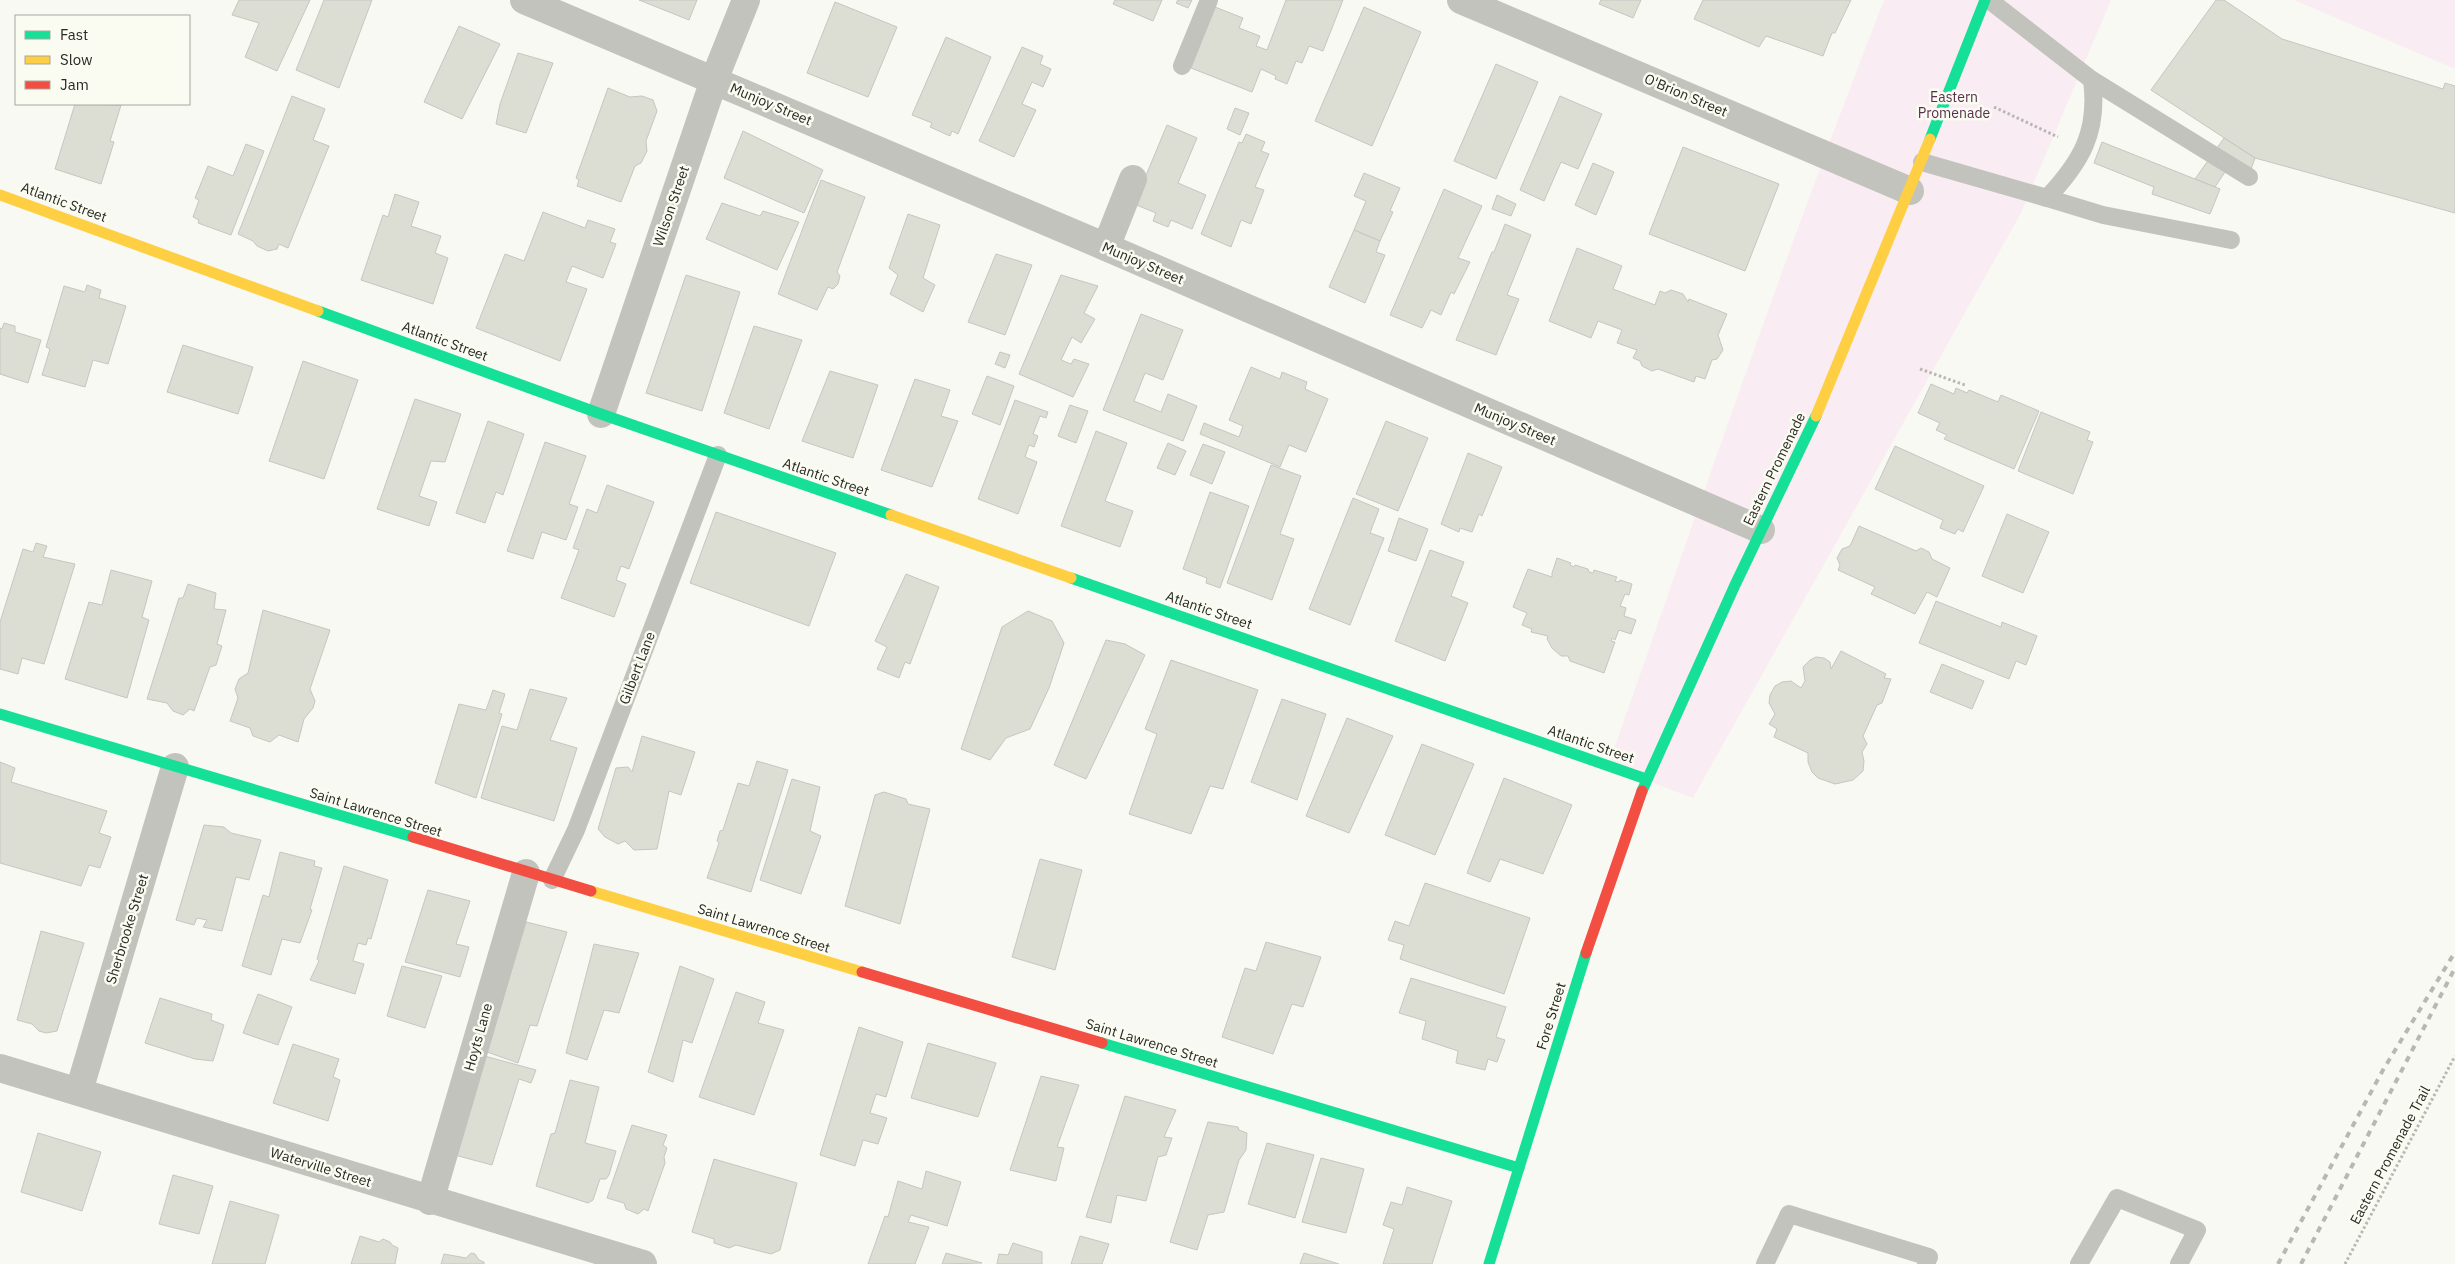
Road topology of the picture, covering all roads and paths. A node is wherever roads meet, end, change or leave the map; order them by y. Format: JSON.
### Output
{"nodes":[{"id":1,"x":524,"y":0,"type":"edge"},
{"id":2,"x":746,"y":0,"type":"edge"},
{"id":3,"x":1209,"y":0,"type":"edge"},
{"id":4,"x":1461,"y":0,"type":"edge"},
{"id":5,"x":1984,"y":0,"type":"edge"},
{"id":6,"x":1989,"y":0,"type":"edge"},
{"id":7,"x":1182,"y":66,"type":"dead end"},
{"id":8,"x":714,"y":80,"type":"junction"},
{"id":9,"x":2092,"y":80,"type":"junction"},
{"id":10,"x":1994,"y":107,"type":"dead end"},
{"id":11,"x":2084,"y":148,"type":"junction"},
{"id":12,"x":1922,"y":162,"type":"junction"},
{"id":13,"x":2249,"y":177,"type":"dead end"},
{"id":14,"x":1133,"y":179,"type":"dead end"},
{"id":15,"x":1910,"y":191,"type":"junction"},
{"id":16,"x":0,"y":194,"type":"edge"},
{"id":17,"x":2047,"y":198,"type":"junction"},
{"id":18,"x":2231,"y":240,"type":"dead end"},
{"id":19,"x":1106,"y":246,"type":"junction"},
{"id":20,"x":1920,"y":369,"type":"dead end"},
{"id":21,"x":1965,"y":385,"type":"dead end"},
{"id":22,"x":601,"y":414,"type":"junction"},
{"id":23,"x":718,"y":455,"type":"junction"},
{"id":24,"x":1761,"y":530,"type":"junction"},
{"id":25,"x":0,"y":714,"type":"edge"},
{"id":26,"x":175,"y":767,"type":"junction"},
{"id":27,"x":1646,"y":778,"type":"junction"},
{"id":28,"x":526,"y":873,"type":"junction"},
{"id":29,"x":552,"y":880,"type":"junction"},
{"id":30,"x":2455,"y":1056,"type":"edge"},
{"id":31,"x":0,"y":1068,"type":"edge"},
{"id":32,"x":79,"y":1091,"type":"junction"},
{"id":33,"x":1519,"y":1168,"type":"junction"},
{"id":34,"x":430,"y":1200,"type":"junction"},
{"id":35,"x":643,"y":1264,"type":"edge"},
{"id":36,"x":1489,"y":1264,"type":"edge"},
{"id":37,"x":1765,"y":1264,"type":"edge"},
{"id":38,"x":1926,"y":1264,"type":"edge"},
{"id":39,"x":2079,"y":1264,"type":"edge"},
{"id":40,"x":2179,"y":1264,"type":"edge"},
{"id":41,"x":2345,"y":1264,"type":"edge"}],
"edges":[{"from":1,"to":8,"type":"street","name":"Munjoy Street"},
{"from":2,"to":8,"type":"street","name":"Wilson Street"},
{"from":3,"to":7,"type":"lane"},
{"from":4,"to":15,"type":"street","name":"O'Brion Street"},
{"from":5,"to":12,"type":"street","name":"Eastern Promenade"},
{"from":6,"to":9,"type":"lane"},
{"from":8,"to":19,"type":"street","name":"Munjoy Street"},
{"from":8,"to":22,"type":"street","name":"Wilson Street"},
{"from":9,"to":11,"type":"lane"},
{"from":9,"to":13,"type":"lane"},
{"from":10,"to":11,"type":"path"},
{"from":11,"to":17,"type":"lane"},
{"from":12,"to":15,"type":"street","name":"Eastern Promenade"},
{"from":12,"to":17,"type":"lane"},
{"from":14,"to":19,"type":"street"},
{"from":15,"to":24,"type":"street","name":"Eastern Promenade"},
{"from":16,"to":22,"type":"street","name":"Atlantic Street"},
{"from":17,"to":18,"type":"lane"},
{"from":19,"to":24,"type":"street","name":"Munjoy Street"},
{"from":20,"to":21,"type":"path"},
{"from":22,"to":23,"type":"street","name":"Atlantic Street"},
{"from":23,"to":27,"type":"street","name":"Atlantic Street"},
{"from":23,"to":29,"type":"lane","name":"Gilbert Lane"},
{"from":24,"to":27,"type":"street","name":"Eastern Promenade"},
{"from":25,"to":26,"type":"street","name":"Saint Lawrence Street"},
{"from":26,"to":28,"type":"street","name":"Saint Lawrence Street"},
{"from":26,"to":32,"type":"street","name":"Sherbrooke Street"},
{"from":27,"to":33,"type":"street","name":"Fore Street"},
{"from":28,"to":29,"type":"street","name":"Saint Lawrence Street"},
{"from":28,"to":34,"type":"street","name":"Hoyts Lane"},
{"from":29,"to":33,"type":"street","name":"Saint Lawrence Street"},
{"from":30,"to":41,"type":"path","name":"Eastern Promenade Trail"},
{"from":31,"to":32,"type":"street","name":"Waterville Street"},
{"from":32,"to":34,"type":"street","name":"Waterville Street"},
{"from":33,"to":36,"type":"street","name":"Fore Street"},
{"from":34,"to":35,"type":"street","name":"Waterville Street"},
{"from":37,"to":38,"type":"lane"},
{"from":39,"to":40,"type":"lane"}]}
